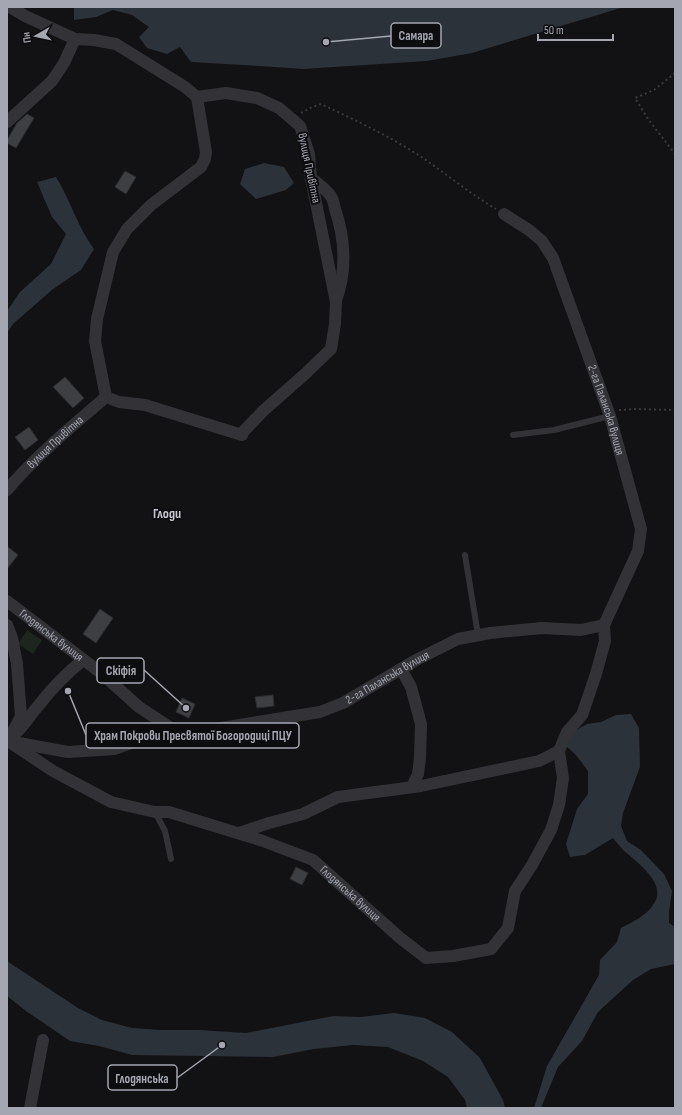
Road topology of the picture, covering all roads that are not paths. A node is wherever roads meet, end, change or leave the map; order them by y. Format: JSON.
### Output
{"nodes":[{"id":1,"x":10,"y":7,"type":"edge"},
{"id":2,"x":75,"y":39,"type":"junction"},
{"id":3,"x":197,"y":97,"type":"junction"},
{"id":4,"x":7,"y":122,"type":"edge"},
{"id":5,"x":311,"y":178,"type":"junction"},
{"id":6,"x":504,"y":214,"type":"road end"},
{"id":7,"x":336,"y":302,"type":"junction"},
{"id":8,"x":106,"y":396,"type":"junction"},
{"id":9,"x":610,"y":416,"type":"junction"},
{"id":10,"x":513,"y":435,"type":"dead end"},
{"id":11,"x":7,"y":490,"type":"edge"},
{"id":12,"x":465,"y":555,"type":"dead end"},
{"id":13,"x":7,"y":602,"type":"edge"},
{"id":14,"x":7,"y":625,"type":"edge"},
{"id":15,"x":604,"y":625,"type":"junction"},
{"id":16,"x":478,"y":635,"type":"junction"},
{"id":17,"x":83,"y":660,"type":"junction"},
{"id":18,"x":401,"y":669,"type":"junction"},
{"id":19,"x":171,"y":728,"type":"junction"},
{"id":20,"x":7,"y":741,"type":"edge"},
{"id":21,"x":559,"y":751,"type":"junction"},
{"id":22,"x":412,"y":787,"type":"junction"},
{"id":23,"x":155,"y":812,"type":"junction"},
{"id":24,"x":239,"y":833,"type":"junction"},
{"id":25,"x":171,"y":859,"type":"dead end"},
{"id":26,"x":43,"y":1040,"type":"dead end"},
{"id":27,"x":30,"y":1108,"type":"edge"}],
"edges":[{"from":1,"to":2,"type":"street"},
{"from":2,"to":3,"type":"street"},
{"from":2,"to":4,"type":"street"},
{"from":3,"to":5,"type":"street","name":"вулиця Привітна"},
{"from":3,"to":8,"type":"street"},
{"from":5,"to":7,"type":"street","name":"вулиця Привітна"},
{"from":5,"to":7,"type":"street"},
{"from":6,"to":9,"type":"street","name":"2-га Паланська вулиця"},
{"from":7,"to":8,"type":"street","name":"вулиця Привітна"},
{"from":8,"to":11,"type":"street","name":"вулиця Привітна"},
{"from":9,"to":10,"type":"lane"},
{"from":9,"to":15,"type":"street","name":"2-га Паланська вулиця"},
{"from":12,"to":16,"type":"lane"},
{"from":13,"to":17,"type":"street","name":"Глодянська вулиця"},
{"from":14,"to":20,"type":"street","name":"Глодянська вулиця"},
{"from":15,"to":16,"type":"street","name":"2-га Паланська вулиця"},
{"from":15,"to":21,"type":"street","name":"2-га Паланська вулиця"},
{"from":16,"to":18,"type":"street","name":"2-га Паланська вулиця"},
{"from":17,"to":19,"type":"street","name":"Глодянська вулиця"},
{"from":17,"to":20,"type":"street"},
{"from":18,"to":19,"type":"street","name":"2-га Паланська вулиця"},
{"from":18,"to":22,"type":"street"},
{"from":19,"to":20,"type":"street"},
{"from":20,"to":23,"type":"street","name":"Глодянська вулиця"},
{"from":21,"to":22,"type":"street"},
{"from":21,"to":24,"type":"street","name":"Глодянська вулиця"},
{"from":22,"to":24,"type":"street"},
{"from":23,"to":24,"type":"street","name":"Глодянська вулиця"},
{"from":23,"to":25,"type":"lane"},
{"from":26,"to":27,"type":"street"}]}
